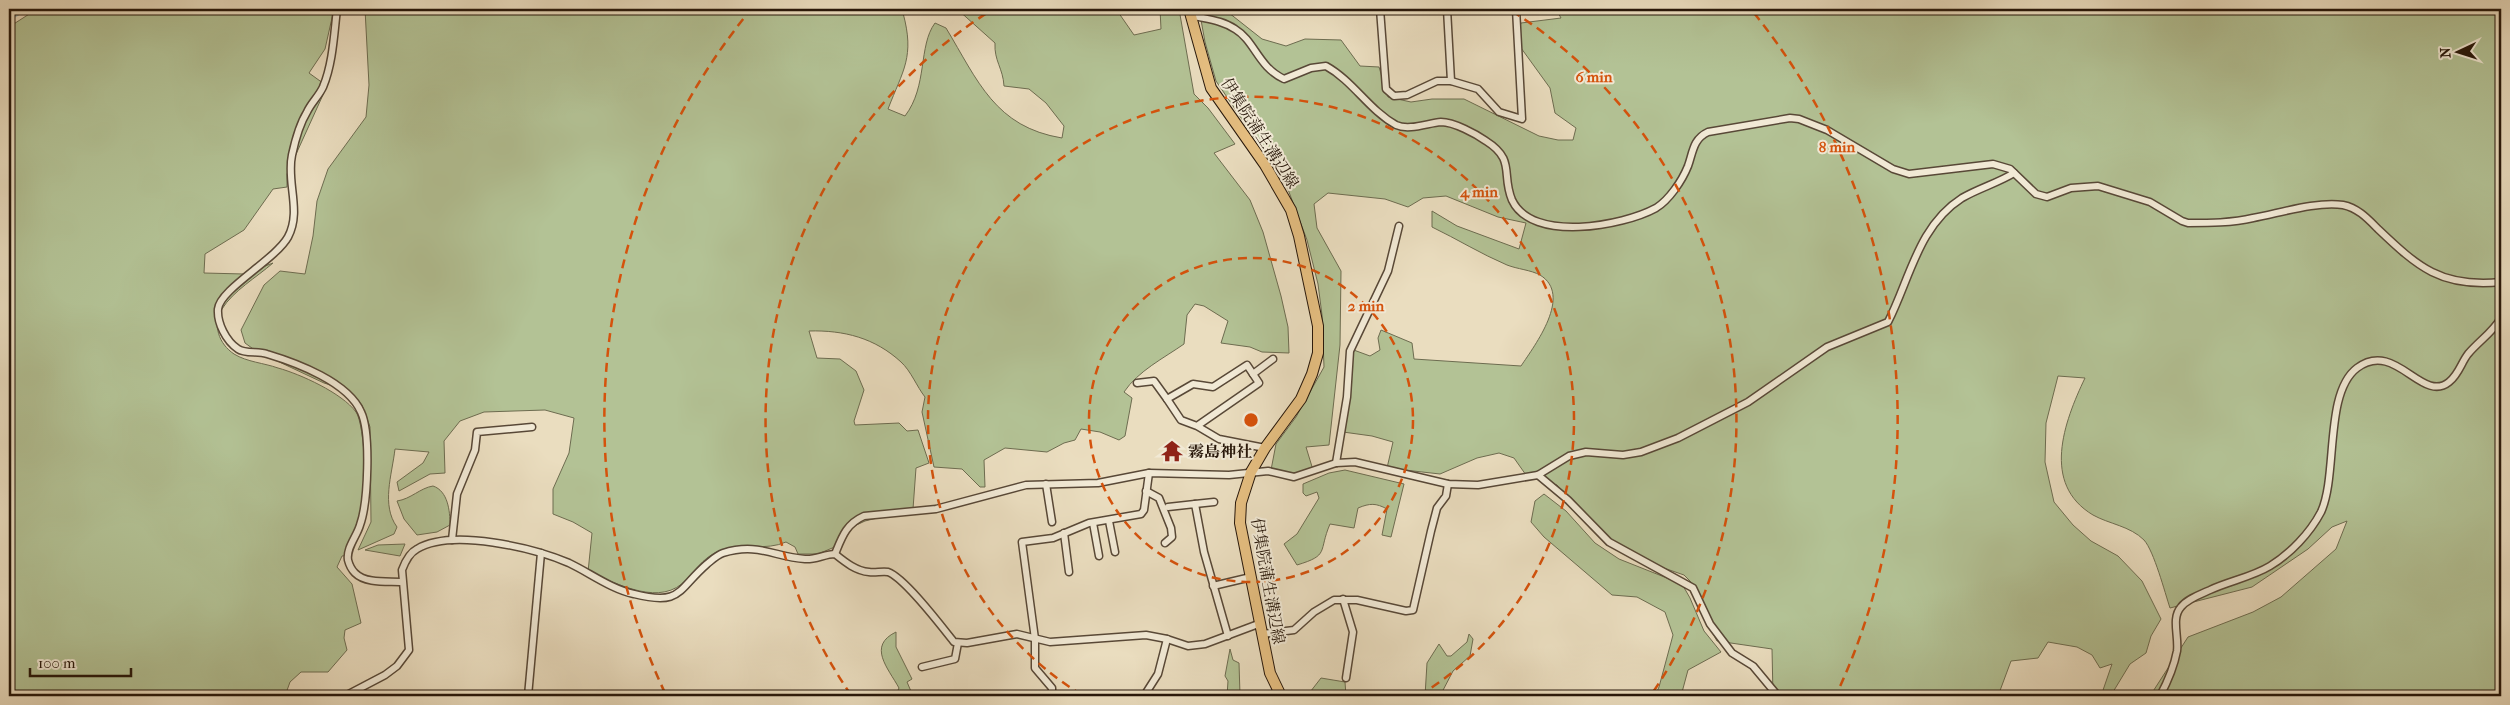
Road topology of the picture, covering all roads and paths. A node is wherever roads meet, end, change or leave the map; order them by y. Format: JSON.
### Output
{"nodes":[{"id":1,"x":337,"y":9,"type":"edge"},
{"id":2,"x":1380,"y":9,"type":"edge"},
{"id":3,"x":1447,"y":9,"type":"edge"},
{"id":4,"x":1516,"y":9,"type":"edge"},
{"id":5,"x":1189,"y":12,"type":"edge"},
{"id":6,"x":1451,"y":81,"type":"junction"},
{"id":7,"x":2014,"y":173,"type":"junction"},
{"id":8,"x":1399,"y":226,"type":"dead end"},
{"id":9,"x":2501,"y":282,"type":"edge"},
{"id":10,"x":2501,"y":318,"type":"edge"},
{"id":11,"x":1273,"y":359,"type":"dead end"},
{"id":12,"x":1253,"y":374,"type":"junction"},
{"id":13,"x":1137,"y":383,"type":"dead end"},
{"id":14,"x":1167,"y":399,"type":"junction"},
{"id":15,"x":1197,"y":426,"type":"junction"},
{"id":16,"x":532,"y":427,"type":"dead end"},
{"id":17,"x":1265,"y":448,"type":"junction"},
{"id":18,"x":1336,"y":463,"type":"junction"},
{"id":19,"x":1251,"y":472,"type":"junction"},
{"id":20,"x":1148,"y":473,"type":"junction"},
{"id":21,"x":1538,"y":475,"type":"junction"},
{"id":22,"x":1046,"y":484,"type":"junction"},
{"id":23,"x":1448,"y":484,"type":"junction"},
{"id":24,"x":1146,"y":491,"type":"junction"},
{"id":25,"x":1214,"y":502,"type":"dead end"},
{"id":26,"x":1195,"y":504,"type":"junction"},
{"id":27,"x":1168,"y":506,"type":"dead end"},
{"id":28,"x":1109,"y":521,"type":"junction"},
{"id":29,"x":1052,"y":522,"type":"dead end"},
{"id":30,"x":1093,"y":523,"type":"junction"},
{"id":31,"x":1064,"y":533,"type":"junction"},
{"id":32,"x":452,"y":540,"type":"junction"},
{"id":33,"x":1165,"y":544,"type":"dead end"},
{"id":34,"x":1115,"y":552,"type":"dead end"},
{"id":35,"x":541,"y":553,"type":"junction"},
{"id":36,"x":835,"y":554,"type":"junction"},
{"id":37,"x":1099,"y":556,"type":"dead end"},
{"id":38,"x":1069,"y":572,"type":"dead end"},
{"id":39,"x":1251,"y":577,"type":"junction"},
{"id":40,"x":402,"y":582,"type":"junction"},
{"id":41,"x":1213,"y":586,"type":"junction"},
{"id":42,"x":1343,"y":599,"type":"junction"},
{"id":43,"x":1261,"y":623,"type":"junction"},
{"id":44,"x":1263,"y":634,"type":"junction"},
{"id":45,"x":1228,"y":636,"type":"junction"},
{"id":46,"x":1035,"y":639,"type":"junction"},
{"id":47,"x":1167,"y":639,"type":"junction"},
{"id":48,"x":958,"y":642,"type":"junction"},
{"id":49,"x":922,"y":667,"type":"dead end"},
{"id":50,"x":1346,"y":678,"type":"dead end"},
{"id":51,"x":345,"y":696,"type":"edge"},
{"id":52,"x":528,"y":696,"type":"edge"},
{"id":53,"x":1052,"y":696,"type":"edge"},
{"id":54,"x":1144,"y":696,"type":"edge"},
{"id":55,"x":1281,"y":696,"type":"edge"},
{"id":56,"x":1778,"y":696,"type":"edge"},
{"id":57,"x":2160,"y":696,"type":"edge"}],
"edges":[{"from":1,"to":40,"type":"street"},
{"from":2,"to":6,"type":"street"},
{"from":3,"to":6,"type":"street"},
{"from":4,"to":6,"type":"street"},
{"from":5,"to":7,"type":"street"},
{"from":5,"to":17,"type":"main road","name":"伊集院蒲生溝辺線"},
{"from":7,"to":9,"type":"street"},
{"from":7,"to":21,"type":"street"},
{"from":8,"to":18,"type":"street"},
{"from":10,"to":57,"type":"street"},
{"from":11,"to":12,"type":"street"},
{"from":12,"to":14,"type":"street"},
{"from":12,"to":15,"type":"street"},
{"from":13,"to":14,"type":"street"},
{"from":14,"to":15,"type":"street"},
{"from":15,"to":17,"type":"street"},
{"from":16,"to":32,"type":"street"},
{"from":17,"to":19,"type":"main road","name":"伊集院蒲生溝辺線"},
{"from":18,"to":19,"type":"street"},
{"from":18,"to":23,"type":"street"},
{"from":19,"to":20,"type":"street"},
{"from":19,"to":39,"type":"main road","name":"伊集院蒲生溝辺線"},
{"from":20,"to":22,"type":"street"},
{"from":20,"to":24,"type":"street"},
{"from":21,"to":23,"type":"street"},
{"from":21,"to":56,"type":"street"},
{"from":22,"to":29,"type":"street"},
{"from":22,"to":36,"type":"street"},
{"from":23,"to":42,"type":"street"},
{"from":24,"to":28,"type":"street"},
{"from":24,"to":33,"type":"street"},
{"from":25,"to":26,"type":"street"},
{"from":26,"to":27,"type":"street"},
{"from":26,"to":41,"type":"street"},
{"from":28,"to":30,"type":"street"},
{"from":28,"to":34,"type":"street"},
{"from":30,"to":31,"type":"street"},
{"from":30,"to":37,"type":"street"},
{"from":31,"to":38,"type":"street"},
{"from":31,"to":46,"type":"street"},
{"from":32,"to":35,"type":"street"},
{"from":32,"to":40,"type":"street"},
{"from":35,"to":36,"type":"street"},
{"from":35,"to":52,"type":"street"},
{"from":36,"to":48,"type":"street"},
{"from":39,"to":41,"type":"street"},
{"from":39,"to":43,"type":"main road","name":"伊集院蒲生溝辺線"},
{"from":40,"to":51,"type":"street"},
{"from":41,"to":45,"type":"street"},
{"from":42,"to":44,"type":"street"},
{"from":42,"to":50,"type":"street"},
{"from":43,"to":44,"type":"main road","name":"伊集院蒲生溝辺線"},
{"from":43,"to":45,"type":"street"},
{"from":44,"to":55,"type":"main road","name":"伊集院蒲生溝辺線"},
{"from":45,"to":47,"type":"street"},
{"from":46,"to":47,"type":"street"},
{"from":46,"to":48,"type":"street"},
{"from":46,"to":53,"type":"street"},
{"from":47,"to":54,"type":"street"},
{"from":48,"to":49,"type":"street"}]}
